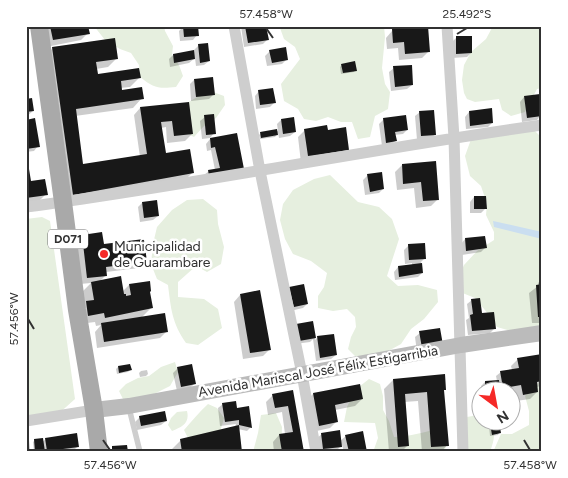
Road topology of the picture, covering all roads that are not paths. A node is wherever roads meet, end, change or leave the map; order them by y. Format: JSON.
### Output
{"nodes":[{"id":1,"x":38,"y":26,"type":"edge"},
{"id":2,"x":234,"y":26,"type":"edge"},
{"id":3,"x":447,"y":26,"type":"edge"},
{"id":4,"x":542,"y":125,"type":"edge"},
{"id":5,"x":454,"y":138,"type":"junction"},
{"id":6,"x":260,"y":171,"type":"junction"},
{"id":7,"x":63,"y":202,"type":"junction"},
{"id":8,"x":26,"y":207,"type":"edge"},
{"id":9,"x":542,"y":333,"type":"edge"},
{"id":10,"x":461,"y":345,"type":"junction"},
{"id":11,"x":302,"y":374,"type":"junction"},
{"id":12,"x":128,"y":406,"type":"junction"},
{"id":13,"x":94,"y":410,"type":"junction"},
{"id":14,"x":26,"y":421,"type":"edge"},
{"id":15,"x":99,"y":452,"type":"edge"},
{"id":16,"x":140,"y":452,"type":"edge"},
{"id":17,"x":316,"y":452,"type":"edge"},
{"id":18,"x":463,"y":452,"type":"edge"}],
"edges":[{"from":1,"to":7,"type":"main road","number":"D071"},
{"from":2,"to":6,"type":"street"},
{"from":3,"to":5,"type":"street"},
{"from":4,"to":5,"type":"street"},
{"from":5,"to":6,"type":"street"},
{"from":5,"to":10,"type":"street"},
{"from":6,"to":7,"type":"street"},
{"from":6,"to":11,"type":"street"},
{"from":7,"to":8,"type":"street"},
{"from":7,"to":13,"type":"main road","number":"D071"},
{"from":9,"to":10,"type":"main road","name":"Avenida Mariscal José Félix Estigarribia"},
{"from":10,"to":11,"type":"main road","name":"Avenida Mariscal José Félix Estigarribia"},
{"from":10,"to":18,"type":"street"},
{"from":11,"to":12,"type":"main road","name":"Avenida Mariscal José Félix Estigarribia"},
{"from":11,"to":17,"type":"street"},
{"from":12,"to":13,"type":"main road","name":"Avenida Mariscal José Félix Estigarribia"},
{"from":12,"to":16,"type":"lane"},
{"from":13,"to":14,"type":"street"},
{"from":13,"to":15,"type":"main road","number":"D071"}]}
